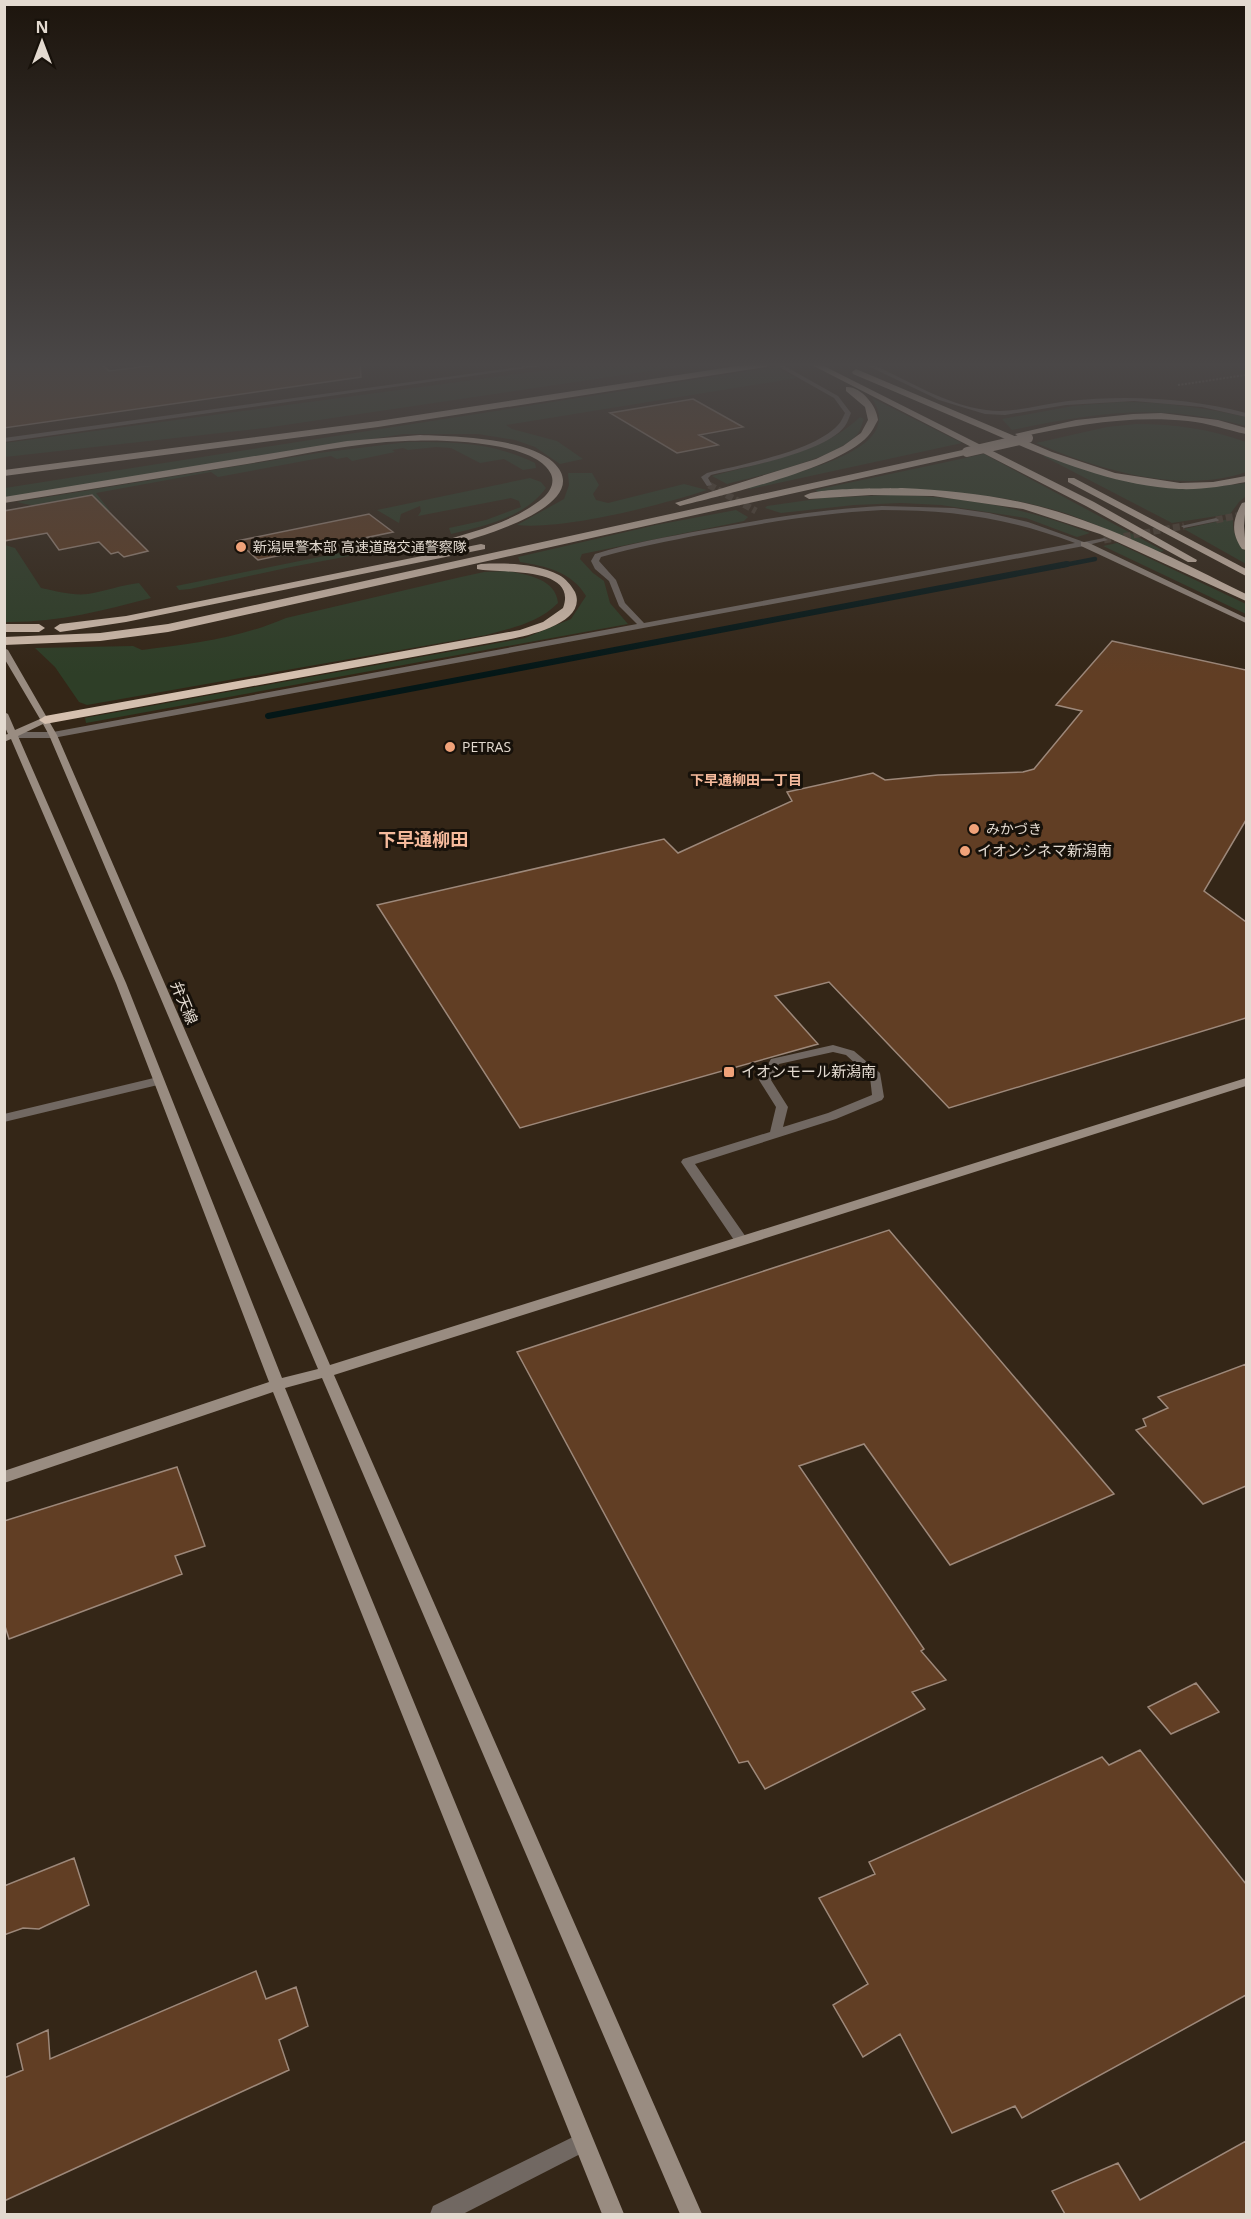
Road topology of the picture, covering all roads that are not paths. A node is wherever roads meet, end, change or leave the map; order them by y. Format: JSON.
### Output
{"nodes":[{"id":1,"x":46,"y":468,"type":"edge"},
{"id":2,"x":102,"y":468,"type":"edge"},
{"id":3,"x":205,"y":468,"type":"edge"},
{"id":4,"x":551,"y":468,"type":"edge"},
{"id":5,"x":732,"y":468,"type":"edge"},
{"id":6,"x":800,"y":468,"type":"edge"},
{"id":7,"x":877,"y":468,"type":"edge"},
{"id":8,"x":879,"y":468,"type":"edge"},
{"id":9,"x":1018,"y":468,"type":"edge"},
{"id":10,"x":1086,"y":468,"type":"edge"},
{"id":11,"x":4,"y":473,"type":"edge"},
{"id":12,"x":1057,"y":473,"type":"dead end"},
{"id":13,"x":1246,"y":478,"type":"edge"},
{"id":14,"x":4,"y":483,"type":"edge"},
{"id":15,"x":709,"y":485,"type":"dead end"},
{"id":16,"x":4,"y":500,"type":"edge"},
{"id":17,"x":1246,"y":505,"type":"edge"},
{"id":18,"x":660,"y":509,"type":"dead end"},
{"id":19,"x":671,"y":511,"type":"junction"},
{"id":20,"x":756,"y":511,"type":"tunnel mouth"},
{"id":21,"x":769,"y":519,"type":"junction"},
{"id":22,"x":1216,"y":520,"type":"tunnel mouth"},
{"id":23,"x":617,"y":521,"type":"junction"},
{"id":24,"x":1184,"y":526,"type":"tunnel mouth"},
{"id":25,"x":1104,"y":540,"type":"tunnel mouth"},
{"id":26,"x":1084,"y":544,"type":"junction"},
{"id":27,"x":1246,"y":547,"type":"edge"},
{"id":28,"x":379,"y":566,"type":"junction"},
{"id":29,"x":1246,"y":573,"type":"edge"},
{"id":30,"x":396,"y":579,"type":"junction"},
{"id":31,"x":1246,"y":590,"type":"edge"},
{"id":32,"x":1246,"y":598,"type":"edge"},
{"id":33,"x":1246,"y":621,"type":"edge"},
{"id":34,"x":643,"y":626,"type":"junction"},
{"id":35,"x":4,"y":628,"type":"edge"},
{"id":36,"x":4,"y":633,"type":"edge"},
{"id":37,"x":63,"y":634,"type":"junction"},
{"id":38,"x":4,"y":641,"type":"edge"},
{"id":39,"x":4,"y":650,"type":"edge"},
{"id":40,"x":4,"y":714,"type":"edge"},
{"id":41,"x":45,"y":720,"type":"junction"},
{"id":42,"x":53,"y":735,"type":"junction"},
{"id":43,"x":10,"y":737,"type":"edge"},
{"id":44,"x":158,"y":1081,"type":"junction"},
{"id":45,"x":1246,"y":1082,"type":"edge"},
{"id":46,"x":4,"y":1118,"type":"edge"},
{"id":47,"x":775,"y":1134,"type":"junction"},
{"id":48,"x":741,"y":1240,"type":"junction"},
{"id":49,"x":326,"y":1372,"type":"junction"},
{"id":50,"x":278,"y":1385,"type":"junction"},
{"id":51,"x":4,"y":1477,"type":"edge"},
{"id":52,"x":583,"y":2142,"type":"junction"},
{"id":53,"x":441,"y":2214,"type":"edge"},
{"id":54,"x":613,"y":2214,"type":"edge"},
{"id":55,"x":691,"y":2214,"type":"edge"}],
"edges":[{"from":1,"to":11,"type":"highway"},
{"from":2,"to":14,"type":"highway"},
{"from":3,"to":16,"type":"highway"},
{"from":4,"to":28,"type":"highway"},
{"from":5,"to":15,"type":"street"},
{"from":6,"to":19,"type":"highway"},
{"from":7,"to":23,"type":"highway"},
{"from":8,"to":19,"type":"highway"},
{"from":9,"to":31,"type":"highway"},
{"from":10,"to":13,"type":"highway"},
{"from":12,"to":29,"type":"highway"},
{"from":17,"to":27,"type":"highway"},
{"from":18,"to":23,"type":"highway"},
{"from":19,"to":30,"type":"highway"},
{"from":19,"to":32,"type":"highway"},
{"from":20,"to":21,"type":"street"},
{"from":21,"to":26,"type":"street"},
{"from":21,"to":34,"type":"street"},
{"from":22,"to":24,"type":"street"},
{"from":23,"to":28,"type":"highway"},
{"from":25,"to":26,"type":"street"},
{"from":26,"to":33,"type":"street"},
{"from":26,"to":34,"type":"street"},
{"from":28,"to":37,"type":"highway"},
{"from":30,"to":37,"type":"highway"},
{"from":30,"to":41,"type":"highway"},
{"from":34,"to":42,"type":"street"},
{"from":35,"to":37,"type":"highway"},
{"from":36,"to":37,"type":"highway"},
{"from":37,"to":38,"type":"highway"},
{"from":39,"to":41,"type":"street","name":"弁天線"},
{"from":40,"to":43,"type":"street"},
{"from":41,"to":42,"type":"street","name":"弁天線"},
{"from":41,"to":43,"type":"street"},
{"from":42,"to":43,"type":"street"},
{"from":42,"to":49,"type":"street","name":"弁天線"},
{"from":43,"to":44,"type":"street"},
{"from":44,"to":46,"type":"street"},
{"from":44,"to":50,"type":"street"},
{"from":45,"to":48,"type":"street"},
{"from":47,"to":47,"type":"street"},
{"from":47,"to":48,"type":"street"},
{"from":48,"to":49,"type":"street"},
{"from":49,"to":50,"type":"street"},
{"from":49,"to":55,"type":"street","name":"弁天線"},
{"from":50,"to":51,"type":"street"},
{"from":50,"to":52,"type":"street"},
{"from":52,"to":53,"type":"street"},
{"from":52,"to":54,"type":"street"}]}
